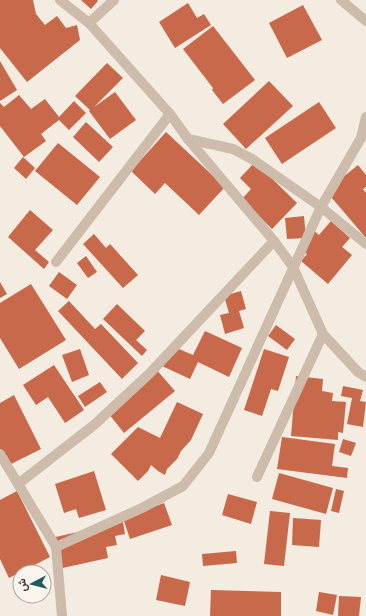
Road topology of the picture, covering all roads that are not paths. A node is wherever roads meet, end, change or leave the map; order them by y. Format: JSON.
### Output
{"nodes":[{"id":1,"x":60,"y":0,"type":"edge"},
{"id":2,"x":114,"y":0,"type":"edge"},
{"id":3,"x":341,"y":0,"type":"edge"},
{"id":4,"x":366,"y":21,"type":"edge"},
{"id":5,"x":89,"y":23,"type":"junction"},
{"id":6,"x":170,"y":114,"type":"junction"},
{"id":7,"x":366,"y":117,"type":"edge"},
{"id":8,"x":188,"y":139,"type":"junction"},
{"id":9,"x":363,"y":142,"type":"edge"},
{"id":10,"x":321,"y":207,"type":"junction"},
{"id":11,"x":274,"y":241,"type":"junction"},
{"id":12,"x":366,"y":244,"type":"edge"},
{"id":13,"x":56,"y":262,"type":"dead end"},
{"id":14,"x":293,"y":267,"type":"junction"},
{"id":15,"x":323,"y":334,"type":"junction"},
{"id":16,"x":366,"y":377,"type":"edge"},
{"id":17,"x":0,"y":454,"type":"edge"},
{"id":18,"x":257,"y":477,"type":"dead end"},
{"id":19,"x":18,"y":484,"type":"junction"},
{"id":20,"x":56,"y":547,"type":"junction"},
{"id":21,"x":62,"y":616,"type":"edge"}],
"edges":[{"from":1,"to":5,"type":"street"},
{"from":2,"to":5,"type":"street"},
{"from":3,"to":4,"type":"street"},
{"from":5,"to":6,"type":"street"},
{"from":6,"to":8,"type":"street"},
{"from":6,"to":13,"type":"street"},
{"from":7,"to":9,"type":"street"},
{"from":8,"to":10,"type":"street"},
{"from":8,"to":11,"type":"street"},
{"from":9,"to":10,"type":"street"},
{"from":10,"to":12,"type":"street"},
{"from":10,"to":14,"type":"street"},
{"from":11,"to":14,"type":"street"},
{"from":11,"to":19,"type":"street"},
{"from":14,"to":15,"type":"street"},
{"from":14,"to":20,"type":"street"},
{"from":15,"to":16,"type":"street"},
{"from":15,"to":18,"type":"street"},
{"from":17,"to":19,"type":"street"},
{"from":19,"to":20,"type":"street"},
{"from":20,"to":21,"type":"street"}]}
